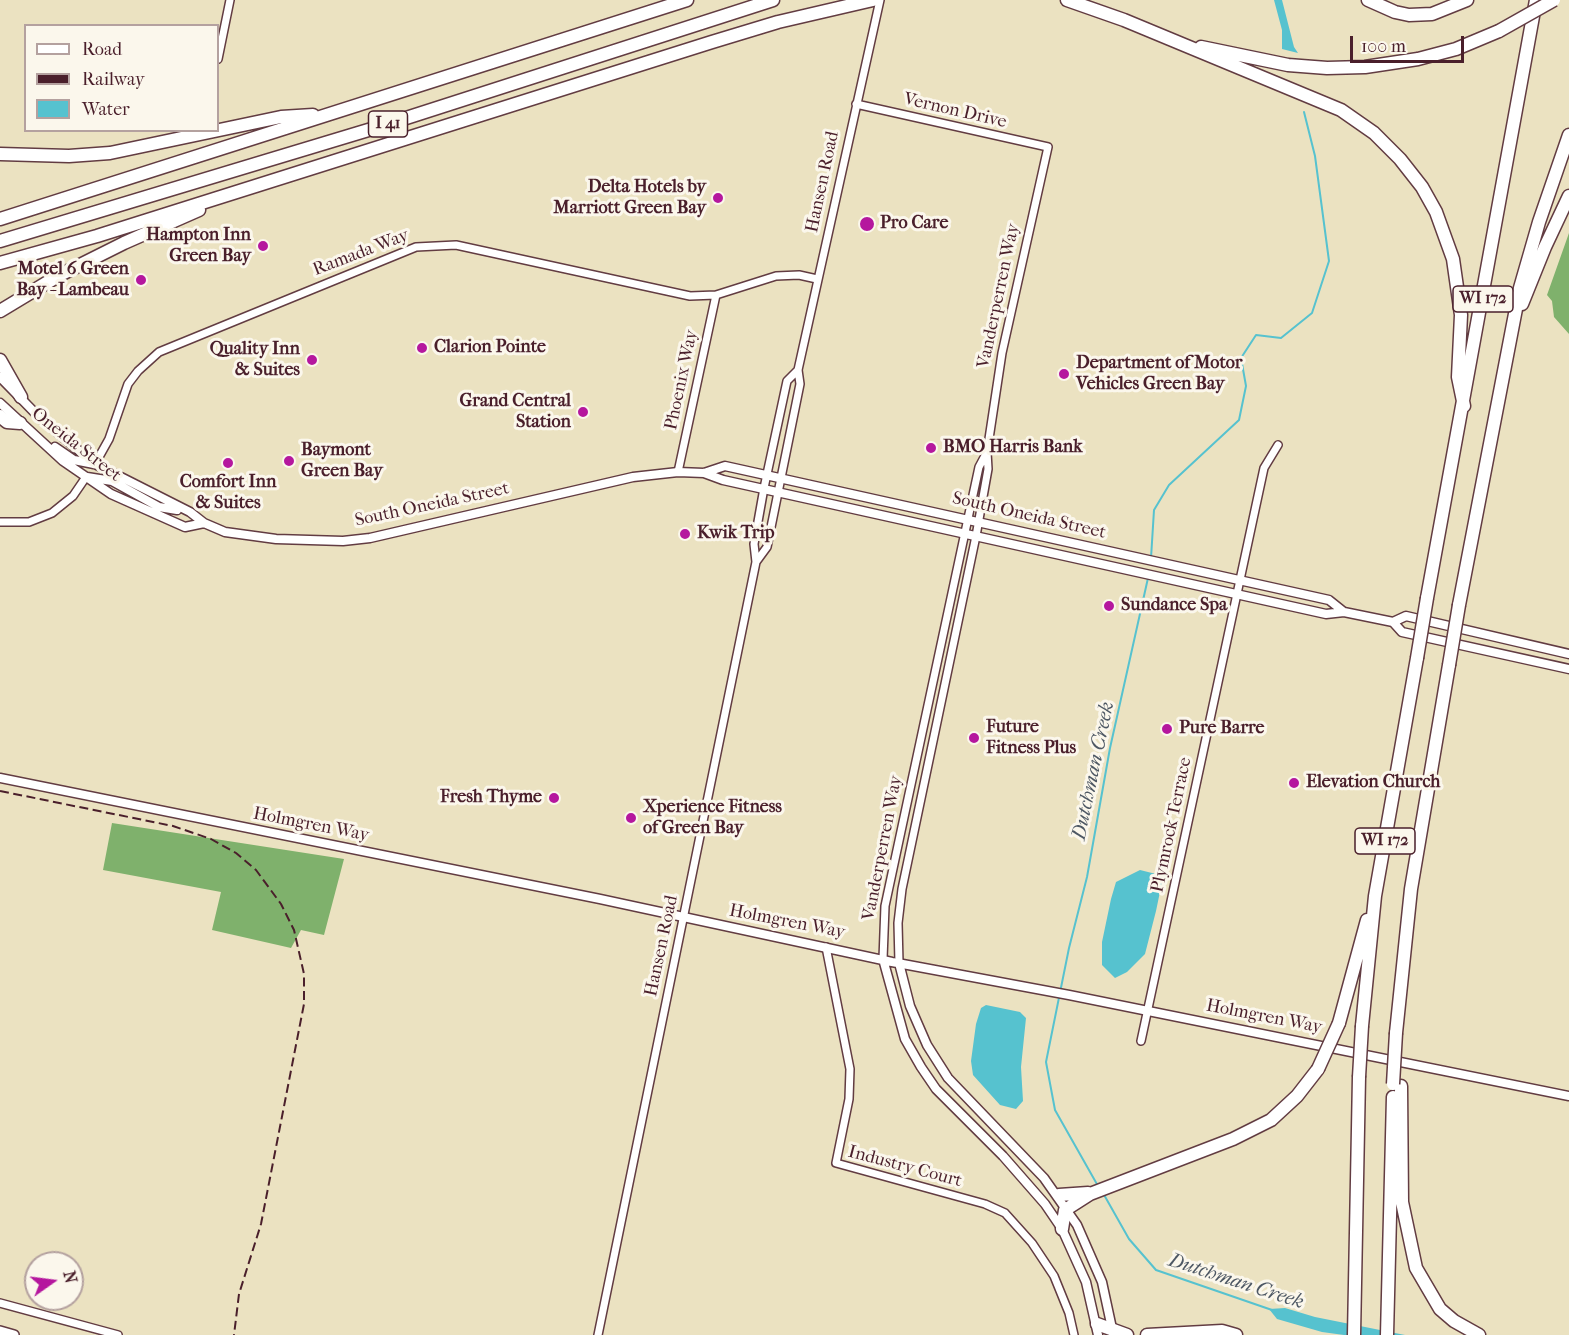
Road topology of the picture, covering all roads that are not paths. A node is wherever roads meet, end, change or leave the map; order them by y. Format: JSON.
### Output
{"nodes":[{"id":1,"x":230,"y":0,"type":"edge"},
{"id":2,"x":687,"y":0,"type":"edge"},
{"id":3,"x":773,"y":0,"type":"edge"},
{"id":4,"x":839,"y":0,"type":"edge"},
{"id":5,"x":873,"y":0,"type":"edge"},
{"id":6,"x":880,"y":0,"type":"edge"},
{"id":7,"x":1067,"y":0,"type":"edge"},
{"id":8,"x":1368,"y":0,"type":"edge"},
{"id":9,"x":1467,"y":0,"type":"edge"},
{"id":10,"x":1536,"y":0,"type":"edge"},
{"id":11,"x":1554,"y":0,"type":"edge"},
{"id":12,"x":778,"y":22,"type":"junction"},
{"id":13,"x":1182,"y":44,"type":"junction"},
{"id":14,"x":219,"y":54,"type":"edge"},
{"id":15,"x":856,"y":104,"type":"junction"},
{"id":16,"x":326,"y":115,"type":"junction"},
{"id":17,"x":219,"y":130,"type":"edge"},
{"id":18,"x":210,"y":132,"type":"edge"},
{"id":19,"x":1569,"y":135,"type":"edge"},
{"id":20,"x":1048,"y":147,"type":"joint"},
{"id":21,"x":0,"y":154,"type":"edge"},
{"id":22,"x":313,"y":168,"type":"junction"},
{"id":23,"x":1569,"y":196,"type":"edge"},
{"id":24,"x":0,"y":219,"type":"edge"},
{"id":25,"x":0,"y":242,"type":"edge"},
{"id":26,"x":0,"y":262,"type":"edge"},
{"id":27,"x":817,"y":279,"type":"junction"},
{"id":28,"x":716,"y":295,"type":"junction"},
{"id":29,"x":0,"y":311,"type":"edge"},
{"id":30,"x":1515,"y":322,"type":"junction"},
{"id":31,"x":0,"y":360,"type":"edge"},
{"id":32,"x":798,"y":370,"type":"junction"},
{"id":33,"x":0,"y":377,"type":"edge"},
{"id":34,"x":21,"y":397,"type":"junction"},
{"id":35,"x":0,"y":403,"type":"edge"},
{"id":36,"x":1464,"y":406,"type":"junction"},
{"id":37,"x":0,"y":416,"type":"edge"},
{"id":38,"x":20,"y":423,"type":"junction"},
{"id":39,"x":1278,"y":444,"type":"dead end"},
{"id":40,"x":987,"y":452,"type":"junction"},
{"id":41,"x":95,"y":464,"type":"junction"},
{"id":42,"x":678,"y":472,"type":"junction"},
{"id":43,"x":704,"y":472,"type":"junction"},
{"id":44,"x":767,"y":474,"type":"junction"},
{"id":45,"x":86,"y":477,"type":"junction"},
{"id":46,"x":781,"y":477,"type":"junction"},
{"id":47,"x":764,"y":488,"type":"junction"},
{"id":48,"x":778,"y":491,"type":"junction"},
{"id":49,"x":190,"y":512,"type":"junction"},
{"id":50,"x":968,"y":520,"type":"junction"},
{"id":51,"x":0,"y":522,"type":"edge"},
{"id":52,"x":978,"y":522,"type":"junction"},
{"id":53,"x":204,"y":523,"type":"junction"},
{"id":54,"x":965,"y":533,"type":"junction"},
{"id":55,"x":976,"y":536,"type":"junction"},
{"id":56,"x":756,"y":562,"type":"junction"},
{"id":57,"x":1241,"y":581,"type":"junction"},
{"id":58,"x":1238,"y":594,"type":"junction"},
{"id":59,"x":1344,"y":612,"type":"junction"},
{"id":60,"x":1393,"y":622,"type":"junction"},
{"id":61,"x":1569,"y":654,"type":"edge"},
{"id":62,"x":1569,"y":669,"type":"edge"},
{"id":63,"x":0,"y":778,"type":"edge"},
{"id":64,"x":1375,"y":896,"type":"junction"},
{"id":65,"x":682,"y":918,"type":"junction"},
{"id":66,"x":826,"y":947,"type":"junction"},
{"id":67,"x":883,"y":959,"type":"junction"},
{"id":68,"x":899,"y":963,"type":"junction"},
{"id":69,"x":1147,"y":1010,"type":"junction"},
{"id":70,"x":1141,"y":1041,"type":"dead end"},
{"id":71,"x":1397,"y":1085,"type":"junction"},
{"id":72,"x":1569,"y":1096,"type":"edge"},
{"id":73,"x":1090,"y":1194,"type":"junction"},
{"id":74,"x":1059,"y":1195,"type":"junction"},
{"id":75,"x":1067,"y":1208,"type":"junction"},
{"id":76,"x":1062,"y":1229,"type":"junction"},
{"id":77,"x":0,"y":1303,"type":"edge"},
{"id":78,"x":1097,"y":1330,"type":"edge"},
{"id":79,"x":0,"y":1331,"type":"edge"},
{"id":80,"x":1113,"y":1333,"type":"edge"},
{"id":81,"x":14,"y":1335,"type":"edge"},
{"id":82,"x":118,"y":1335,"type":"edge"},
{"id":83,"x":598,"y":1335,"type":"edge"},
{"id":84,"x":1074,"y":1335,"type":"edge"},
{"id":85,"x":1127,"y":1335,"type":"edge"},
{"id":86,"x":1147,"y":1335,"type":"edge"},
{"id":87,"x":1235,"y":1335,"type":"edge"},
{"id":88,"x":1354,"y":1335,"type":"edge"},
{"id":89,"x":1387,"y":1335,"type":"edge"},
{"id":90,"x":1479,"y":1335,"type":"edge"}],
"edges":[{"from":1,"to":14,"type":"street"},
{"from":2,"to":16,"type":"highway","number":"I 41"},
{"from":3,"to":25,"type":"highway","number":"I 41"},
{"from":4,"to":12,"type":"highway"},
{"from":5,"to":12,"type":"highway"},
{"from":6,"to":15,"type":"street","name":"Hansen Road"},
{"from":7,"to":13,"type":"highway"},
{"from":8,"to":9,"type":"highway"},
{"from":10,"to":36,"type":"highway","number":"WI 172"},
{"from":11,"to":13,"type":"highway","bridge":true},
{"from":12,"to":22,"type":"highway"},
{"from":13,"to":36,"type":"highway"},
{"from":15,"to":20,"type":"street","name":"Vernon Drive"},
{"from":15,"to":27,"type":"street","name":"Hansen Road"},
{"from":16,"to":17,"type":"highway"},
{"from":16,"to":24,"type":"highway","number":"I 41"},
{"from":18,"to":21,"type":"highway"},
{"from":19,"to":30,"type":"highway","number":"WI 172"},
{"from":20,"to":40,"type":"street","name":"Vanderperren Way"},
{"from":22,"to":26,"type":"highway"},
{"from":22,"to":29,"type":"highway"},
{"from":23,"to":30,"type":"highway"},
{"from":27,"to":28,"type":"street","name":"Ramada Way"},
{"from":27,"to":32,"type":"street","name":"Hansen Road"},
{"from":28,"to":41,"type":"street","name":"Ramada Way"},
{"from":28,"to":42,"type":"street","name":"Phoenix Way"},
{"from":30,"to":71,"type":"highway","number":"WI 172","bridge":true},
{"from":31,"to":34,"type":"highway"},
{"from":32,"to":44,"type":"street","name":"Hansen Road"},
{"from":32,"to":46,"type":"street","name":"Hansen Road"},
{"from":33,"to":34,"type":"street","name":"South Oneida Street"},
{"from":34,"to":41,"type":"street","name":"South Oneida Street"},
{"from":35,"to":38,"type":"street","name":"Oneida Street"},
{"from":36,"to":64,"type":"highway","number":"WI 172","bridge":true},
{"from":37,"to":38,"type":"highway"},
{"from":38,"to":41,"type":"street"},
{"from":38,"to":45,"type":"street","name":"Oneida Street"},
{"from":39,"to":57,"type":"street","name":"Plymrock Terrace"},
{"from":40,"to":50,"type":"street","name":"Vanderperren Way"},
{"from":40,"to":52,"type":"street","name":"Vanderperren Way"},
{"from":41,"to":49,"type":"street","name":"South Oneida Street"},
{"from":42,"to":43,"type":"street","name":"South Oneida Street"},
{"from":42,"to":53,"type":"street","name":"South Oneida Street"},
{"from":43,"to":44,"type":"street","name":"South Oneida Street"},
{"from":43,"to":47,"type":"street","name":"South Oneida Street"},
{"from":44,"to":46,"type":"street","name":"South Oneida Street"},
{"from":44,"to":47,"type":"street","name":"Hansen Road"},
{"from":45,"to":49,"type":"street"},
{"from":45,"to":51,"type":"street"},
{"from":45,"to":53,"type":"street","name":"Oneida Street"},
{"from":46,"to":48,"type":"street","name":"Hansen Road"},
{"from":46,"to":50,"type":"street","name":"South Oneida Street"},
{"from":47,"to":48,"type":"street","name":"South Oneida Street"},
{"from":47,"to":56,"type":"street","name":"Hansen Road"},
{"from":48,"to":54,"type":"street","name":"South Oneida Street"},
{"from":48,"to":56,"type":"street","name":"Hansen Road"},
{"from":49,"to":53,"type":"street","name":"South Oneida Street"},
{"from":50,"to":52,"type":"street","name":"South Oneida Street"},
{"from":50,"to":54,"type":"street","name":"Vanderperren Way"},
{"from":52,"to":55,"type":"street","name":"Vanderperren Way"},
{"from":52,"to":57,"type":"street","name":"South Oneida Street"},
{"from":54,"to":55,"type":"street","name":"South Oneida Street"},
{"from":54,"to":67,"type":"street","name":"Vanderperren Way"},
{"from":55,"to":58,"type":"street","name":"South Oneida Street"},
{"from":55,"to":68,"type":"street","name":"Vanderperren Way"},
{"from":56,"to":65,"type":"street","name":"Hansen Road"},
{"from":57,"to":58,"type":"street","name":"Plymrock Terrace"},
{"from":57,"to":59,"type":"street","name":"South Oneida Street"},
{"from":58,"to":59,"type":"street","name":"South Oneida Street"},
{"from":58,"to":69,"type":"street","name":"Plymrock Terrace"},
{"from":59,"to":60,"type":"street","name":"South Oneida Street"},
{"from":60,"to":61,"type":"street","name":"South Oneida Street"},
{"from":60,"to":62,"type":"street","name":"South Oneida Street"},
{"from":63,"to":65,"type":"street","name":"Holmgren Way"},
{"from":64,"to":73,"type":"highway","bridge":true},
{"from":64,"to":88,"type":"highway","number":"WI 172","bridge":true},
{"from":65,"to":66,"type":"street","name":"Holmgren Way"},
{"from":65,"to":83,"type":"street","name":"Hansen Road"},
{"from":66,"to":67,"type":"street","name":"Holmgren Way"},
{"from":66,"to":84,"type":"street","name":"Industry Court"},
{"from":67,"to":68,"type":"street","name":"Holmgren Way"},
{"from":67,"to":76,"type":"street","name":"Vanderperren Way"},
{"from":68,"to":69,"type":"street","name":"Holmgren Way"},
{"from":68,"to":74,"type":"street","name":"Vanderperren Way"},
{"from":69,"to":70,"type":"street","name":"Plymrock Terrace"},
{"from":69,"to":72,"type":"street","name":"Holmgren Way"},
{"from":71,"to":89,"type":"highway","number":"WI 172"},
{"from":71,"to":90,"type":"highway"},
{"from":73,"to":74,"type":"highway"},
{"from":73,"to":75,"type":"highway"},
{"from":74,"to":75,"type":"street","name":"Vanderperren Way"},
{"from":75,"to":76,"type":"highway"},
{"from":75,"to":80,"type":"street","name":"Vanderperren Way"},
{"from":76,"to":78,"type":"street","name":"Vanderperren Way"},
{"from":77,"to":82,"type":"street"},
{"from":78,"to":80,"type":"highway"},
{"from":79,"to":81,"type":"main road"},
{"from":80,"to":85,"type":"highway"},
{"from":86,"to":87,"type":"highway"}]}
